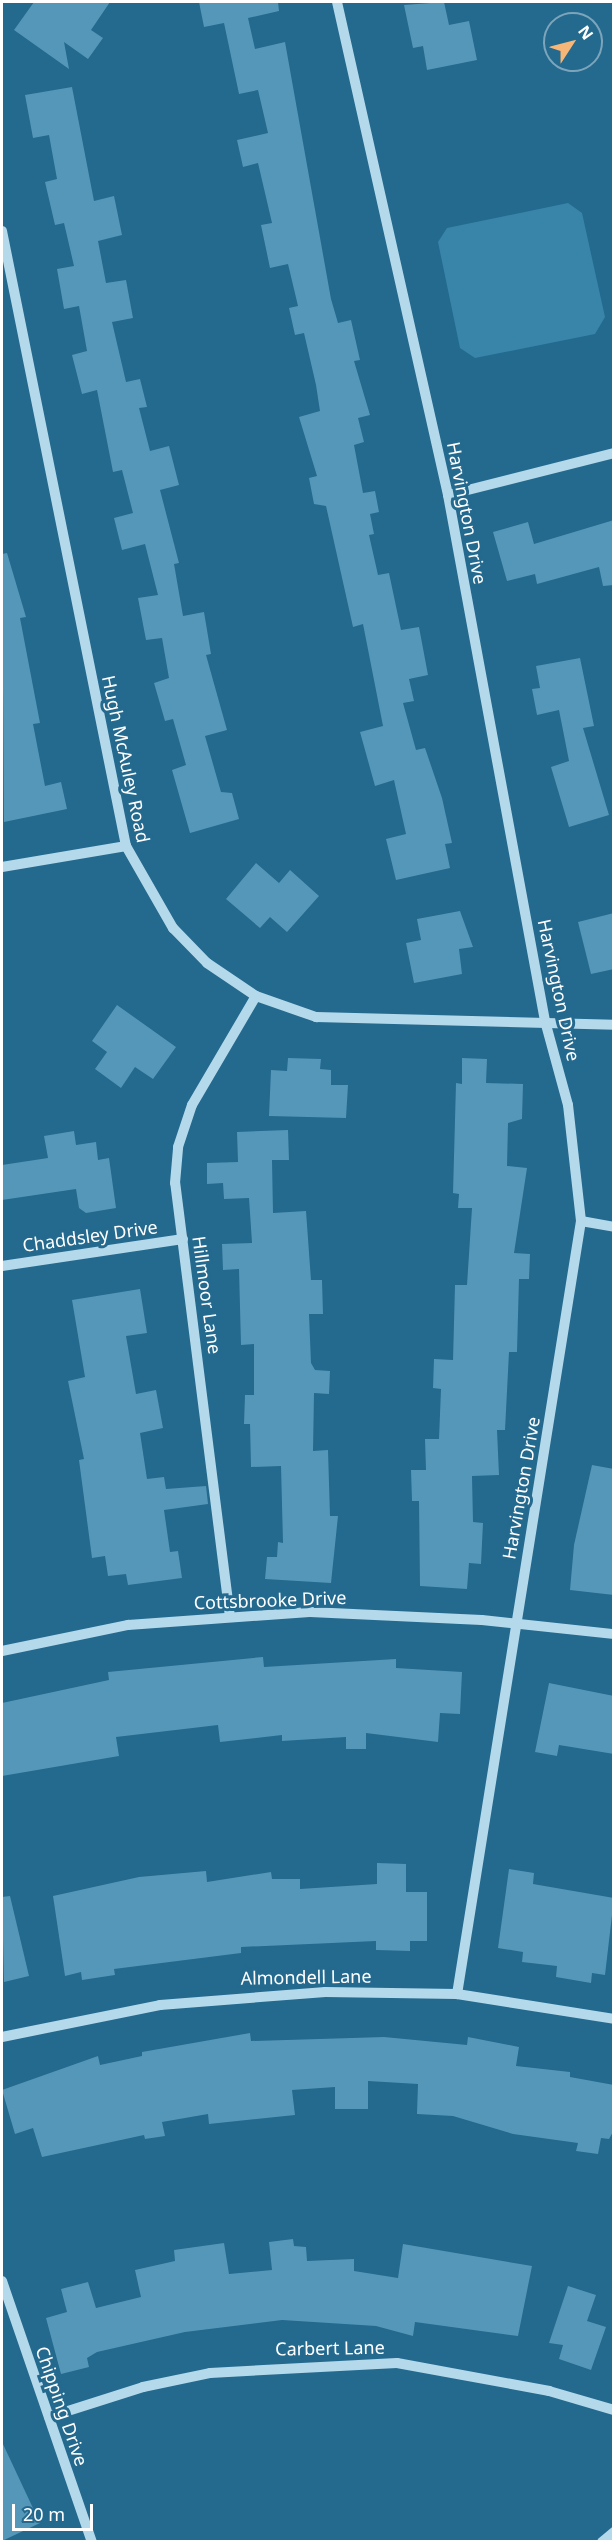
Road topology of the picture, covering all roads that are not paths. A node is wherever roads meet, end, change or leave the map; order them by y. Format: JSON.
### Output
{"nodes":[{"id":1,"x":337,"y":2,"type":"edge"},
{"id":2,"x":2,"y":231,"type":"edge"},
{"id":3,"x":614,"y":453,"type":"edge"},
{"id":4,"x":448,"y":495,"type":"junction"},
{"id":5,"x":126,"y":846,"type":"junction"},
{"id":6,"x":2,"y":867,"type":"edge"},
{"id":7,"x":256,"y":996,"type":"junction"},
{"id":8,"x":545,"y":1021,"type":"junction"},
{"id":9,"x":614,"y":1025,"type":"edge"},
{"id":10,"x":581,"y":1221,"type":"junction"},
{"id":11,"x":614,"y":1227,"type":"edge"},
{"id":12,"x":183,"y":1239,"type":"junction"},
{"id":13,"x":2,"y":1266,"type":"edge"},
{"id":14,"x":230,"y":1617,"type":"junction"},
{"id":15,"x":514,"y":1625,"type":"junction"},
{"id":16,"x":614,"y":1634,"type":"edge"},
{"id":17,"x":2,"y":1651,"type":"edge"},
{"id":18,"x":457,"y":1994,"type":"junction"},
{"id":19,"x":614,"y":2019,"type":"edge"},
{"id":20,"x":2,"y":2037,"type":"edge"},
{"id":21,"x":2,"y":2281,"type":"edge"},
{"id":22,"x":614,"y":2410,"type":"edge"},
{"id":23,"x":49,"y":2417,"type":"junction"},
{"id":24,"x":614,"y":2532,"type":"edge"},
{"id":25,"x":92,"y":2541,"type":"edge"},
{"id":26,"x":602,"y":2541,"type":"edge"}],
"edges":[{"from":1,"to":4,"type":"street","name":"Harvington Drive"},
{"from":2,"to":5,"type":"street","name":"Hugh McAuley Road"},
{"from":3,"to":4,"type":"street"},
{"from":4,"to":8,"type":"street","name":"Harvington Drive"},
{"from":5,"to":6,"type":"street"},
{"from":5,"to":7,"type":"street","name":"Hugh McAuley Road"},
{"from":7,"to":8,"type":"street","name":"Hugh McAuley Road"},
{"from":7,"to":12,"type":"street","name":"Hillmoor Lane"},
{"from":8,"to":9,"type":"street","name":"Hugh McAuley Road"},
{"from":8,"to":10,"type":"street","name":"Harvington Drive"},
{"from":10,"to":11,"type":"street"},
{"from":10,"to":15,"type":"street","name":"Harvington Drive"},
{"from":12,"to":13,"type":"street","name":"Chaddsley Drive"},
{"from":12,"to":14,"type":"street","name":"Hillmoor Lane"},
{"from":14,"to":15,"type":"street","name":"Cottsbrooke Drive"},
{"from":14,"to":17,"type":"street","name":"Cottsbrooke Drive"},
{"from":15,"to":16,"type":"street","name":"Cottsbrooke Drive"},
{"from":15,"to":18,"type":"street","name":"Harvington Drive"},
{"from":18,"to":19,"type":"street","name":"Almondell Lane"},
{"from":18,"to":20,"type":"street","name":"Almondell Lane"},
{"from":21,"to":23,"type":"street","name":"Chipping Drive"},
{"from":22,"to":23,"type":"street","name":"Carbert Lane"},
{"from":23,"to":25,"type":"street","name":"Chipping Drive"},
{"from":24,"to":26,"type":"street"}]}
